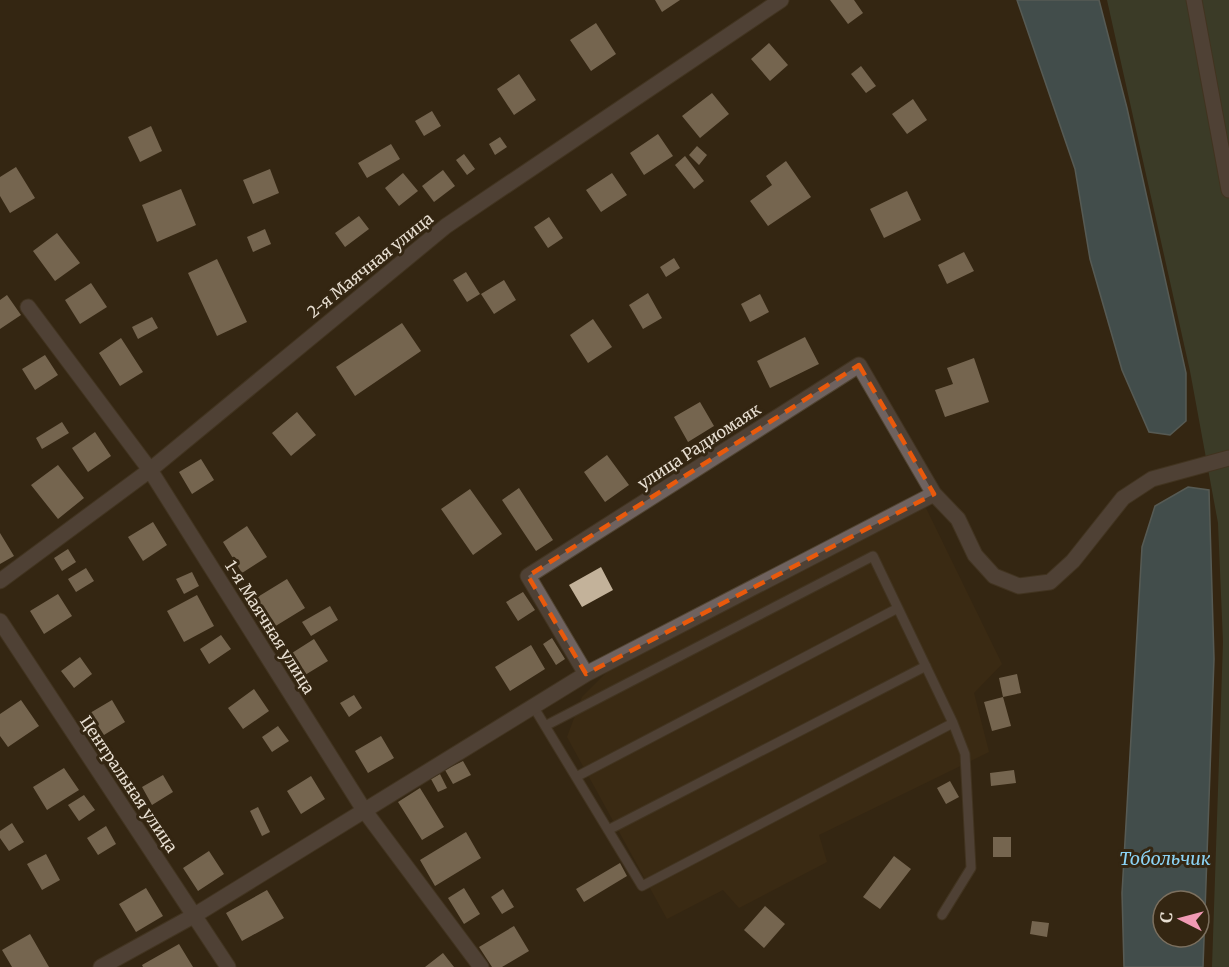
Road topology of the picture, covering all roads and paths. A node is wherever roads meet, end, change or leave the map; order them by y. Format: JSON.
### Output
{"nodes":[{"id":1,"x":781,"y":0,"type":"edge"},
{"id":2,"x":1194,"y":0,"type":"edge"},
{"id":3,"x":1229,"y":190,"type":"edge"},
{"id":4,"x":28,"y":307,"type":"dead end"},
{"id":5,"x":1229,"y":458,"type":"edge"},
{"id":6,"x":150,"y":470,"type":"junction"},
{"id":7,"x":934,"y":494,"type":"junction"},
{"id":8,"x":0,"y":581,"type":"edge"},
{"id":9,"x":898,"y":608,"type":"junction"},
{"id":10,"x":0,"y":621,"type":"edge"},
{"id":11,"x":926,"y":666,"type":"junction"},
{"id":12,"x":586,"y":674,"type":"junction"},
{"id":13,"x":533,"y":706,"type":"junction"},
{"id":14,"x":953,"y":723,"type":"junction"},
{"id":15,"x":545,"y":726,"type":"junction"},
{"id":16,"x":576,"y":777,"type":"junction"},
{"id":17,"x":364,"y":810,"type":"junction"},
{"id":18,"x":608,"y":830,"type":"junction"},
{"id":19,"x":195,"y":915,"type":"junction"},
{"id":20,"x":942,"y":915,"type":"dead end"},
{"id":21,"x":101,"y":967,"type":"edge"},
{"id":22,"x":228,"y":967,"type":"edge"},
{"id":23,"x":482,"y":967,"type":"edge"}],
"edges":[{"from":1,"to":6,"type":"street","name":"2-я Маячная улица"},
{"from":2,"to":3,"type":"street"},
{"from":4,"to":6,"type":"street","name":"1-я Маячная улица"},
{"from":5,"to":7,"type":"street"},
{"from":6,"to":8,"type":"street","name":"2-я Маячная улица"},
{"from":6,"to":17,"type":"street","name":"1-я Маячная улица"},
{"from":7,"to":12,"type":"street"},
{"from":7,"to":12,"type":"street","name":"улица Радиомаяк"},
{"from":9,"to":11,"type":"lane"},
{"from":9,"to":15,"type":"lane"},
{"from":9,"to":16,"type":"lane"},
{"from":10,"to":19,"type":"street","name":"Центральная улица"},
{"from":11,"to":14,"type":"lane"},
{"from":11,"to":18,"type":"lane"},
{"from":12,"to":13,"type":"street"},
{"from":13,"to":15,"type":"lane"},
{"from":13,"to":17,"type":"street"},
{"from":14,"to":18,"type":"lane"},
{"from":14,"to":20,"type":"lane"},
{"from":15,"to":16,"type":"lane"},
{"from":16,"to":18,"type":"lane"},
{"from":17,"to":19,"type":"street"},
{"from":17,"to":23,"type":"street","name":"1-я Маячная улица"},
{"from":19,"to":21,"type":"street"},
{"from":19,"to":22,"type":"street","name":"Центральная улица"}]}
